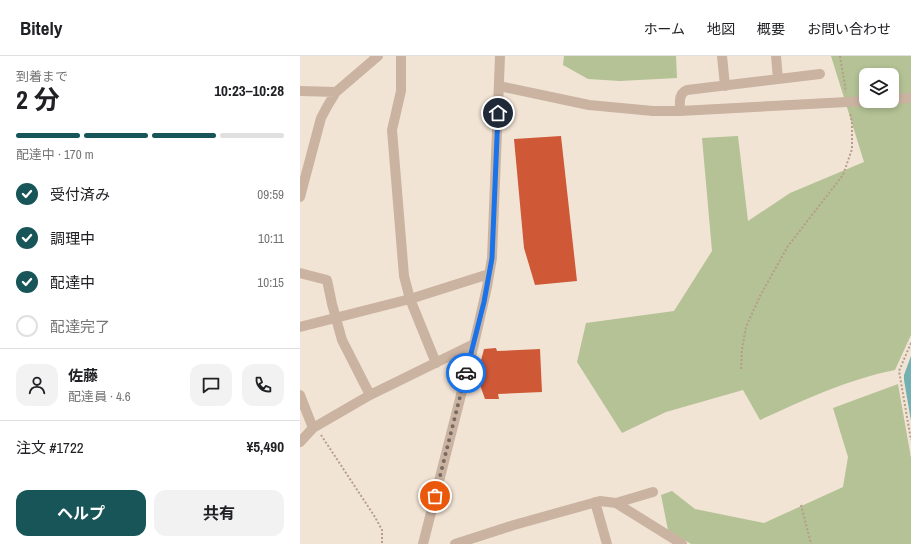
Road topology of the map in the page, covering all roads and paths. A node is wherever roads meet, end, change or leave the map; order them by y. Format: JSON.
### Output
{"nodes":[{"id":1,"x":378,"y":56,"type":"edge"},
{"id":2,"x":401,"y":56,"type":"edge"},
{"id":3,"x":500,"y":56,"type":"edge"},
{"id":4,"x":722,"y":56,"type":"edge"},
{"id":5,"x":776,"y":56,"type":"edge"},
{"id":6,"x":840,"y":56,"type":"edge"},
{"id":7,"x":820,"y":74,"type":"dead end"},
{"id":8,"x":778,"y":79,"type":"junction"},
{"id":9,"x":499,"y":86,"type":"junction"},
{"id":10,"x":725,"y":86,"type":"junction"},
{"id":11,"x":300,"y":91,"type":"edge"},
{"id":12,"x":336,"y":92,"type":"junction"},
{"id":13,"x":911,"y":98,"type":"edge"},
{"id":14,"x":899,"y":99,"type":"edge"},
{"id":15,"x":859,"y":101,"type":"edge"},
{"id":16,"x":848,"y":102,"type":"junction"},
{"id":17,"x":680,"y":111,"type":"junction"},
{"id":18,"x":300,"y":197,"type":"edge"},
{"id":19,"x":300,"y":273,"type":"edge"},
{"id":20,"x":489,"y":274,"type":"junction"},
{"id":21,"x":410,"y":299,"type":"junction"},
{"id":22,"x":336,"y":318,"type":"junction"},
{"id":23,"x":300,"y":327,"type":"edge"},
{"id":24,"x":911,"y":343,"type":"edge"},
{"id":25,"x":474,"y":344,"type":"junction"},
{"id":26,"x":436,"y":363,"type":"junction"},
{"id":27,"x":741,"y":369,"type":"dead end"},
{"id":28,"x":300,"y":394,"type":"edge"},
{"id":29,"x":370,"y":395,"type":"junction"},
{"id":30,"x":313,"y":428,"type":"junction"},
{"id":31,"x":911,"y":440,"type":"edge"},
{"id":32,"x":300,"y":442,"type":"edge"},
{"id":33,"x":653,"y":492,"type":"dead end"},
{"id":34,"x":595,"y":502,"type":"junction"},
{"id":35,"x":616,"y":504,"type":"junction"},
{"id":36,"x":801,"y":505,"type":"dead end"},
{"id":37,"x":382,"y":544,"type":"edge"},
{"id":38,"x":423,"y":544,"type":"edge"},
{"id":39,"x":455,"y":544,"type":"edge"},
{"id":40,"x":606,"y":544,"type":"edge"},
{"id":41,"x":682,"y":544,"type":"edge"},
{"id":42,"x":811,"y":544,"type":"edge"}],
"edges":[{"from":1,"to":12,"type":"street"},
{"from":2,"to":21,"type":"street"},
{"from":3,"to":9,"type":"street"},
{"from":4,"to":10,"type":"street"},
{"from":5,"to":8,"type":"street"},
{"from":6,"to":16,"type":"path"},
{"from":7,"to":8,"type":"street"},
{"from":8,"to":10,"type":"street"},
{"from":9,"to":17,"type":"street"},
{"from":9,"to":20,"type":"street"},
{"from":10,"to":17,"type":"street"},
{"from":11,"to":12,"type":"street"},
{"from":12,"to":18,"type":"street"},
{"from":13,"to":14,"type":"street"},
{"from":15,"to":16,"type":"street"},
{"from":16,"to":17,"type":"street"},
{"from":16,"to":27,"type":"path"},
{"from":19,"to":22,"type":"street"},
{"from":20,"to":21,"type":"street"},
{"from":20,"to":25,"type":"street"},
{"from":21,"to":22,"type":"street"},
{"from":21,"to":26,"type":"street"},
{"from":22,"to":23,"type":"street"},
{"from":22,"to":29,"type":"street"},
{"from":24,"to":31,"type":"path"},
{"from":25,"to":26,"type":"street"},
{"from":25,"to":38,"type":"street"},
{"from":26,"to":29,"type":"street"},
{"from":28,"to":30,"type":"street"},
{"from":29,"to":30,"type":"street"},
{"from":30,"to":32,"type":"street"},
{"from":30,"to":37,"type":"path"},
{"from":33,"to":35,"type":"street"},
{"from":34,"to":35,"type":"street"},
{"from":34,"to":39,"type":"street"},
{"from":34,"to":40,"type":"street"},
{"from":35,"to":41,"type":"street"},
{"from":36,"to":42,"type":"path"}]}
